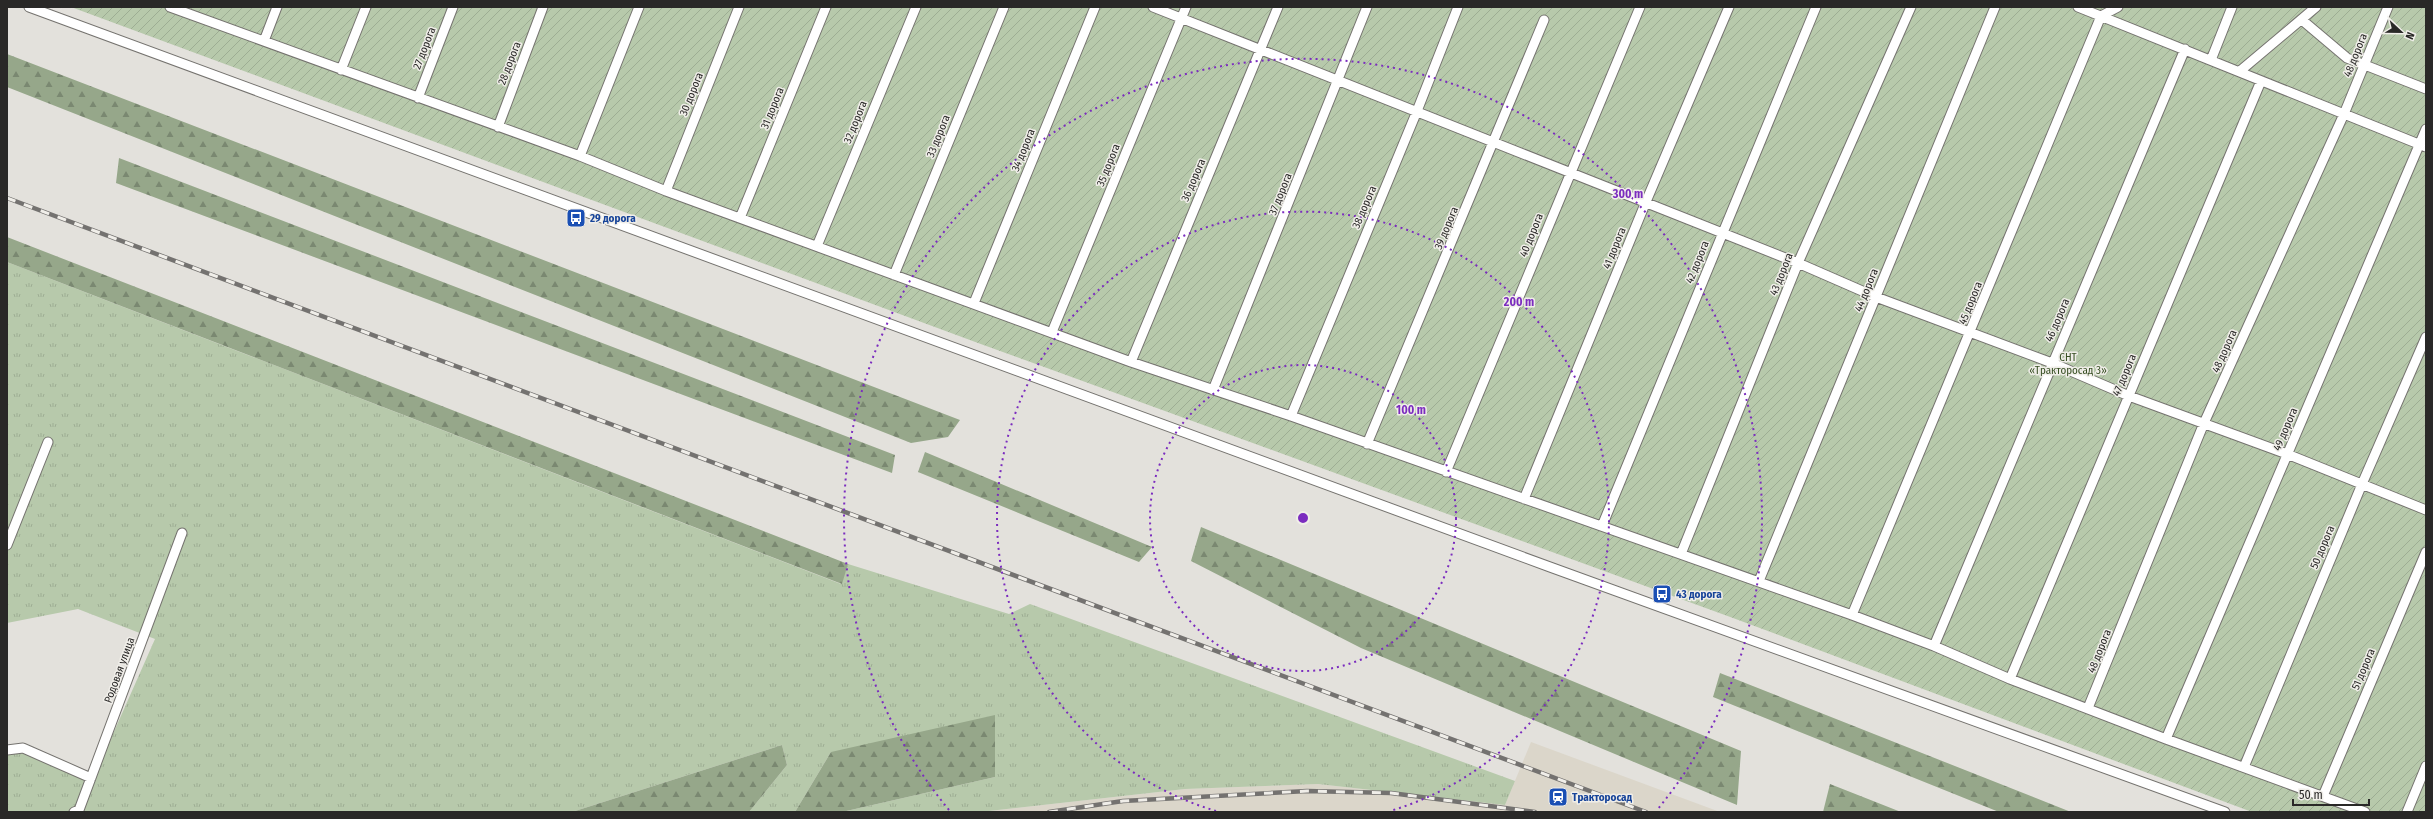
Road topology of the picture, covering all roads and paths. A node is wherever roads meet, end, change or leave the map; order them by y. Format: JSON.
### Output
{"nodes":[{"id":1,"x":28,"y":7,"type":"edge"},
{"id":2,"x":170,"y":7,"type":"edge"},
{"id":3,"x":277,"y":7,"type":"edge"},
{"id":4,"x":366,"y":7,"type":"edge"},
{"id":5,"x":453,"y":7,"type":"edge"},
{"id":6,"x":543,"y":7,"type":"edge"},
{"id":7,"x":639,"y":7,"type":"edge"},
{"id":8,"x":739,"y":7,"type":"edge"},
{"id":9,"x":826,"y":7,"type":"edge"},
{"id":10,"x":916,"y":7,"type":"edge"},
{"id":11,"x":1004,"y":7,"type":"edge"},
{"id":12,"x":1095,"y":7,"type":"edge"},
{"id":13,"x":1153,"y":7,"type":"edge"},
{"id":14,"x":1186,"y":7,"type":"edge"},
{"id":15,"x":1278,"y":7,"type":"edge"},
{"id":16,"x":1367,"y":7,"type":"edge"},
{"id":17,"x":1458,"y":7,"type":"edge"},
{"id":18,"x":1640,"y":7,"type":"edge"},
{"id":19,"x":1729,"y":7,"type":"edge"},
{"id":20,"x":1816,"y":7,"type":"edge"},
{"id":21,"x":1911,"y":7,"type":"edge"},
{"id":22,"x":1995,"y":7,"type":"edge"},
{"id":23,"x":2078,"y":7,"type":"edge"},
{"id":24,"x":2118,"y":7,"type":"edge"},
{"id":25,"x":2232,"y":7,"type":"edge"},
{"id":26,"x":2316,"y":7,"type":"edge"},
{"id":27,"x":2388,"y":7,"type":"edge"},
{"id":28,"x":187,"y":10,"type":"edge"},
{"id":29,"x":2101,"y":16,"type":"junction"},
{"id":30,"x":1181,"y":18,"type":"junction"},
{"id":31,"x":1544,"y":20,"type":"dead end"},
{"id":32,"x":2302,"y":20,"type":"junction"},
{"id":33,"x":264,"y":41,"type":"junction"},
{"id":34,"x":2185,"y":49,"type":"junction"},
{"id":35,"x":1260,"y":50,"type":"junction"},
{"id":36,"x":2211,"y":60,"type":"junction"},
{"id":37,"x":2364,"y":64,"type":"junction"},
{"id":38,"x":341,"y":70,"type":"junction"},
{"id":39,"x":2240,"y":71,"type":"junction"},
{"id":40,"x":1338,"y":81,"type":"junction"},
{"id":41,"x":2261,"y":81,"type":"junction"},
{"id":42,"x":2426,"y":89,"type":"edge"},
{"id":43,"x":418,"y":98,"type":"junction"},
{"id":44,"x":1417,"y":111,"type":"junction"},
{"id":45,"x":2344,"y":114,"type":"junction"},
{"id":46,"x":498,"y":127,"type":"junction"},
{"id":47,"x":2426,"y":129,"type":"edge"},
{"id":48,"x":1494,"y":143,"type":"junction"},
{"id":49,"x":2423,"y":146,"type":"edge"},
{"id":50,"x":580,"y":156,"type":"junction"},
{"id":51,"x":1569,"y":173,"type":"junction"},
{"id":52,"x":666,"y":191,"type":"junction"},
{"id":53,"x":1644,"y":204,"type":"junction"},
{"id":54,"x":740,"y":218,"type":"junction"},
{"id":55,"x":1722,"y":234,"type":"junction"},
{"id":56,"x":817,"y":246,"type":"junction"},
{"id":57,"x":1798,"y":263,"type":"junction"},
{"id":58,"x":894,"y":275,"type":"junction"},
{"id":59,"x":1876,"y":297,"type":"junction"},
{"id":60,"x":974,"y":303,"type":"junction"},
{"id":61,"x":1052,"y":332,"type":"junction"},
{"id":62,"x":1970,"y":333,"type":"junction"},
{"id":63,"x":2426,"y":337,"type":"edge"},
{"id":64,"x":1131,"y":362,"type":"junction"},
{"id":65,"x":2052,"y":363,"type":"junction"},
{"id":66,"x":1213,"y":390,"type":"junction"},
{"id":67,"x":2129,"y":396,"type":"junction"},
{"id":68,"x":1291,"y":416,"type":"junction"},
{"id":69,"x":2204,"y":423,"type":"junction"},
{"id":70,"x":48,"y":442,"type":"dead end"},
{"id":71,"x":1368,"y":444,"type":"junction"},
{"id":72,"x":2287,"y":454,"type":"junction"},
{"id":73,"x":1446,"y":472,"type":"junction"},
{"id":74,"x":2362,"y":484,"type":"junction"},
{"id":75,"x":1524,"y":498,"type":"junction"},
{"id":76,"x":2426,"y":510,"type":"edge"},
{"id":77,"x":1602,"y":526,"type":"junction"},
{"id":78,"x":182,"y":533,"type":"dead end"},
{"id":79,"x":7,"y":545,"type":"edge"},
{"id":80,"x":2426,"y":552,"type":"edge"},
{"id":81,"x":1681,"y":554,"type":"junction"},
{"id":82,"x":1759,"y":581,"type":"junction"},
{"id":83,"x":1852,"y":615,"type":"junction"},
{"id":84,"x":1934,"y":646,"type":"junction"},
{"id":85,"x":2010,"y":679,"type":"junction"},
{"id":86,"x":2088,"y":708,"type":"junction"},
{"id":87,"x":2166,"y":739,"type":"junction"},
{"id":88,"x":7,"y":750,"type":"edge"},
{"id":89,"x":2426,"y":766,"type":"edge"},
{"id":90,"x":2244,"y":768,"type":"junction"},
{"id":91,"x":91,"y":778,"type":"junction"},
{"id":92,"x":2323,"y":796,"type":"junction"},
{"id":93,"x":74,"y":812,"type":"edge"},
{"id":94,"x":2225,"y":812,"type":"edge"},
{"id":95,"x":2366,"y":812,"type":"edge"},
{"id":96,"x":2407,"y":812,"type":"edge"}],
"edges":[{"from":1,"to":94,"type":"street"},
{"from":2,"to":28,"type":"street"},
{"from":3,"to":33,"type":"street"},
{"from":4,"to":38,"type":"street"},
{"from":5,"to":43,"type":"street","name":"27 дорога"},
{"from":6,"to":46,"type":"street","name":"28 дорога"},
{"from":7,"to":50,"type":"street"},
{"from":8,"to":52,"type":"street","name":"30 дорога"},
{"from":9,"to":54,"type":"street","name":"31 дорога"},
{"from":10,"to":56,"type":"street","name":"32 дорога"},
{"from":11,"to":58,"type":"street","name":"33 дорога"},
{"from":12,"to":60,"type":"street","name":"34 дорога"},
{"from":13,"to":30,"type":"street"},
{"from":14,"to":30,"type":"street","name":"35 дорога"},
{"from":15,"to":35,"type":"street","name":"36 дорога"},
{"from":16,"to":40,"type":"street","name":"37 дорога"},
{"from":17,"to":44,"type":"street","name":"38 дорога"},
{"from":18,"to":51,"type":"street","name":"40 дорога"},
{"from":19,"to":53,"type":"street","name":"41 дорога"},
{"from":20,"to":55,"type":"street","name":"42 дорога"},
{"from":21,"to":57,"type":"street","name":"43 дорога"},
{"from":22,"to":59,"type":"street","name":"44 дорога"},
{"from":23,"to":29,"type":"street"},
{"from":24,"to":29,"type":"street"},
{"from":25,"to":36,"type":"street"},
{"from":26,"to":32,"type":"street"},
{"from":27,"to":37,"type":"street","name":"48 дорога"},
{"from":28,"to":33,"type":"street"},
{"from":29,"to":34,"type":"street"},
{"from":29,"to":62,"type":"street","name":"45 дорога"},
{"from":30,"to":35,"type":"street"},
{"from":30,"to":61,"type":"street","name":"35 дорога"},
{"from":31,"to":48,"type":"street","name":"39 дорога"},
{"from":32,"to":37,"type":"street"},
{"from":32,"to":39,"type":"street"},
{"from":33,"to":38,"type":"street"},
{"from":34,"to":36,"type":"street"},
{"from":34,"to":65,"type":"street","name":"46 дорога"},
{"from":35,"to":40,"type":"street"},
{"from":35,"to":64,"type":"street","name":"36 дорога"},
{"from":36,"to":39,"type":"street"},
{"from":37,"to":42,"type":"street"},
{"from":37,"to":45,"type":"street","name":"48 дорога"},
{"from":38,"to":43,"type":"street"},
{"from":39,"to":41,"type":"street"},
{"from":40,"to":44,"type":"street"},
{"from":40,"to":66,"type":"street","name":"37 дорога"},
{"from":41,"to":45,"type":"street"},
{"from":41,"to":67,"type":"street","name":"47 дорога"},
{"from":43,"to":46,"type":"street"},
{"from":44,"to":48,"type":"street"},
{"from":44,"to":68,"type":"street","name":"38 дорога"},
{"from":45,"to":49,"type":"street"},
{"from":45,"to":69,"type":"street","name":"48 дорога"},
{"from":46,"to":50,"type":"street"},
{"from":47,"to":49,"type":"street","name":"49 дорога"},
{"from":48,"to":51,"type":"street"},
{"from":48,"to":71,"type":"street","name":"39 дорога"},
{"from":49,"to":72,"type":"street","name":"49 дорога"},
{"from":50,"to":52,"type":"street"},
{"from":51,"to":53,"type":"street"},
{"from":51,"to":73,"type":"street","name":"40 дорога"},
{"from":52,"to":54,"type":"street"},
{"from":53,"to":55,"type":"street"},
{"from":53,"to":75,"type":"street","name":"41 дорога"},
{"from":54,"to":56,"type":"street"},
{"from":55,"to":57,"type":"street"},
{"from":55,"to":77,"type":"street","name":"42 дорога"},
{"from":56,"to":58,"type":"street"},
{"from":57,"to":59,"type":"street"},
{"from":57,"to":81,"type":"street","name":"43 дорога"},
{"from":58,"to":60,"type":"street"},
{"from":59,"to":62,"type":"street"},
{"from":59,"to":82,"type":"street","name":"44 дорога"},
{"from":60,"to":61,"type":"street"},
{"from":61,"to":64,"type":"street"},
{"from":62,"to":65,"type":"street"},
{"from":62,"to":83,"type":"street","name":"45 дорога"},
{"from":63,"to":74,"type":"street","name":"50 дорога"},
{"from":64,"to":66,"type":"street"},
{"from":65,"to":67,"type":"street"},
{"from":65,"to":84,"type":"street","name":"46 дорога"},
{"from":66,"to":68,"type":"street"},
{"from":67,"to":69,"type":"street"},
{"from":67,"to":85,"type":"street","name":"47 дорога"},
{"from":68,"to":71,"type":"street"},
{"from":69,"to":72,"type":"street"},
{"from":69,"to":86,"type":"street","name":"48 дорога"},
{"from":70,"to":79,"type":"street"},
{"from":71,"to":73,"type":"street"},
{"from":72,"to":74,"type":"street"},
{"from":72,"to":87,"type":"street","name":"49 дорога"},
{"from":73,"to":75,"type":"street"},
{"from":74,"to":76,"type":"street"},
{"from":74,"to":90,"type":"street","name":"50 дорога"},
{"from":75,"to":77,"type":"street"},
{"from":77,"to":81,"type":"street"},
{"from":78,"to":91,"type":"street","name":"Родовая улица"},
{"from":80,"to":92,"type":"street","name":"51 дорога"},
{"from":81,"to":82,"type":"street"},
{"from":82,"to":83,"type":"street"},
{"from":83,"to":84,"type":"street"},
{"from":84,"to":85,"type":"street"},
{"from":85,"to":86,"type":"street"},
{"from":86,"to":87,"type":"street"},
{"from":87,"to":90,"type":"street"},
{"from":88,"to":91,"type":"street"},
{"from":89,"to":96,"type":"street"},
{"from":90,"to":92,"type":"street"},
{"from":91,"to":93,"type":"street","name":"Родовая улица"},
{"from":92,"to":95,"type":"street"}]}
